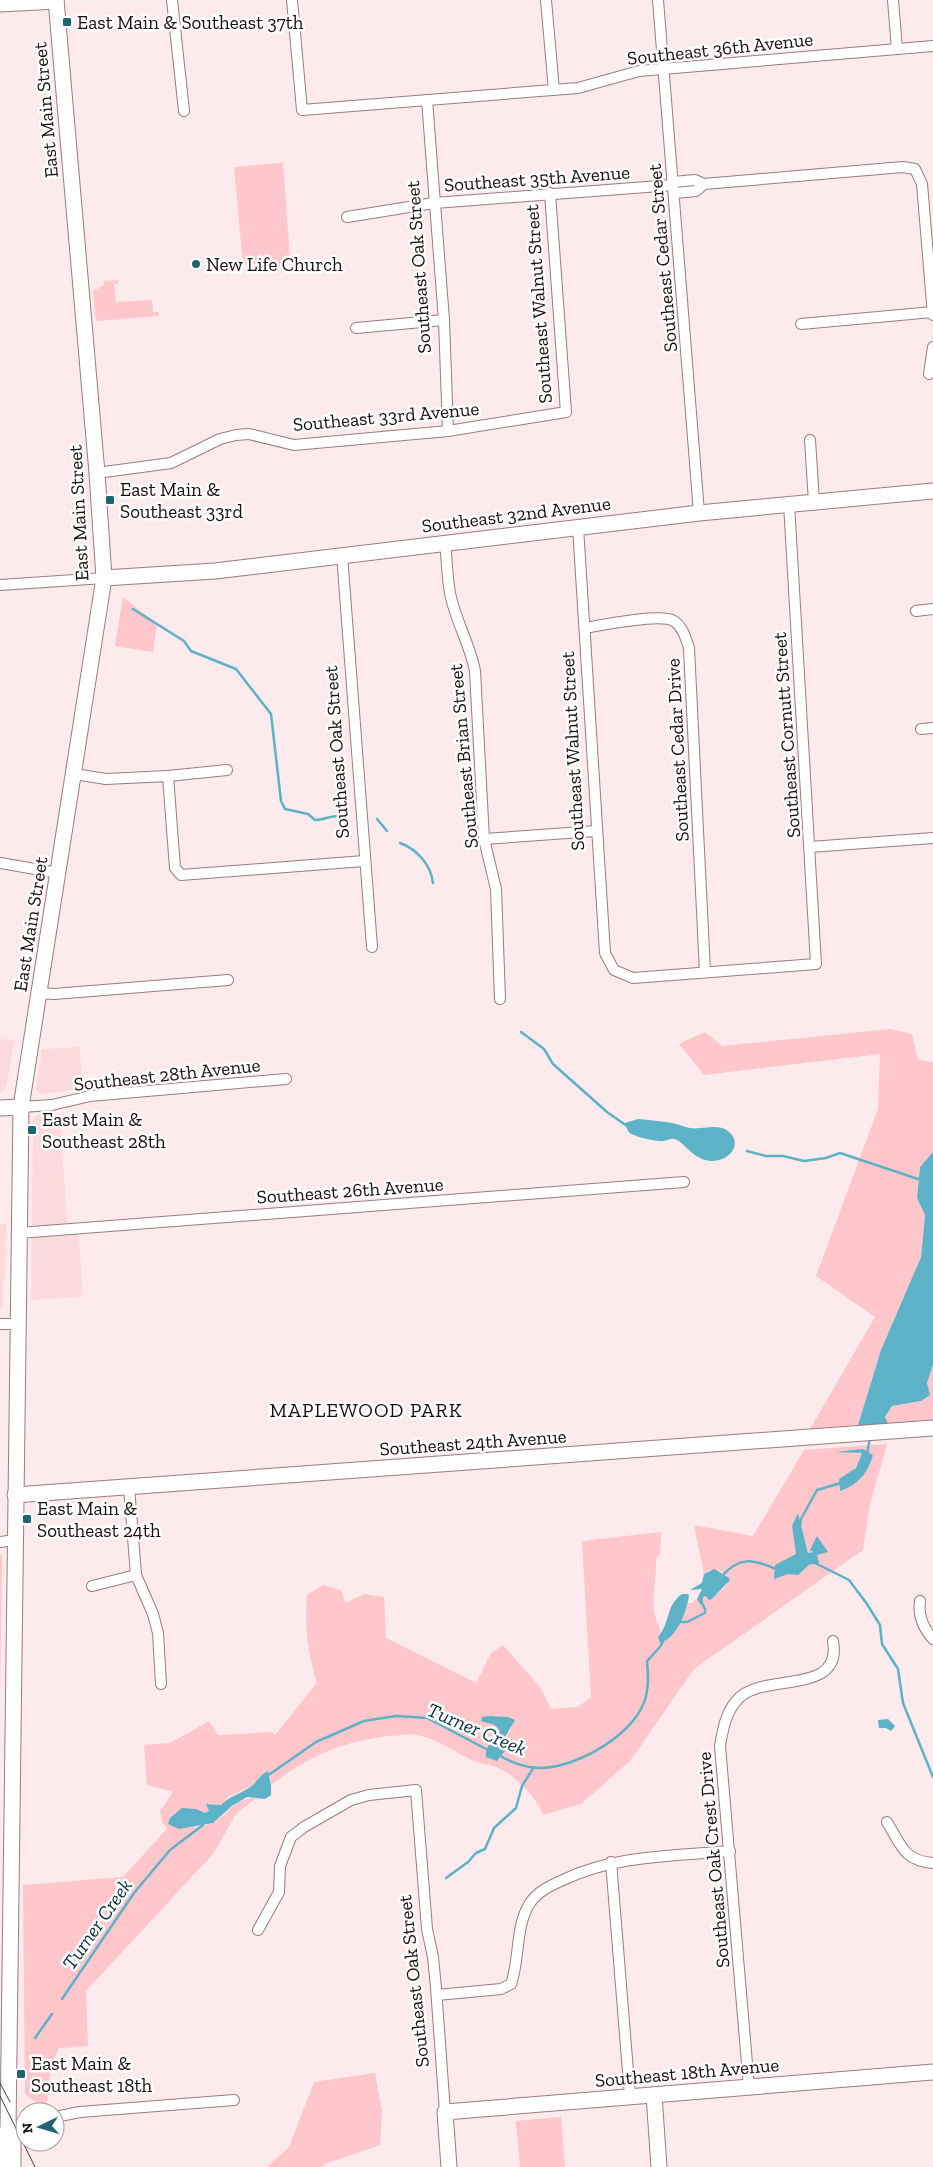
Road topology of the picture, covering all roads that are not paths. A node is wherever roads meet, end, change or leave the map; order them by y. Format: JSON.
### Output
{"nodes":[{"id":1,"x":59,"y":0,"type":"edge"},
{"id":2,"x":172,"y":0,"type":"edge"},
{"id":3,"x":292,"y":0,"type":"edge"},
{"id":4,"x":546,"y":0,"type":"edge"},
{"id":5,"x":658,"y":0,"type":"edge"},
{"id":6,"x":893,"y":0,"type":"edge"},
{"id":7,"x":0,"y":4,"type":"edge"},
{"id":8,"x":933,"y":46,"type":"edge"},
{"id":9,"x":897,"y":49,"type":"junction"},
{"id":10,"x":663,"y":68,"type":"junction"},
{"id":11,"x":554,"y":90,"type":"junction"},
{"id":12,"x":427,"y":100,"type":"junction"},
{"id":13,"x":184,"y":111,"type":"dead end"},
{"id":14,"x":674,"y":186,"type":"junction"},
{"id":15,"x":550,"y":193,"type":"junction"},
{"id":16,"x":434,"y":203,"type":"junction"},
{"id":17,"x":347,"y":217,"type":"dead end"},
{"id":18,"x":933,"y":313,"type":"edge"},
{"id":19,"x":444,"y":320,"type":"junction"},
{"id":20,"x":801,"y":324,"type":"dead end"},
{"id":21,"x":356,"y":328,"type":"dead end"},
{"id":22,"x":933,"y":347,"type":"edge"},
{"id":23,"x":929,"y":374,"type":"dead end"},
{"id":24,"x":566,"y":412,"type":"joint"},
{"id":25,"x":448,"y":431,"type":"junction"},
{"id":26,"x":810,"y":440,"type":"dead end"},
{"id":27,"x":97,"y":473,"type":"junction"},
{"id":28,"x":933,"y":491,"type":"edge"},
{"id":29,"x":814,"y":502,"type":"junction"},
{"id":30,"x":789,"y":504,"type":"junction"},
{"id":31,"x":700,"y":513,"type":"junction"},
{"id":32,"x":578,"y":527,"type":"junction"},
{"id":33,"x":445,"y":543,"type":"junction"},
{"id":34,"x":342,"y":555,"type":"junction"},
{"id":35,"x":104,"y":578,"type":"junction"},
{"id":36,"x":0,"y":585,"type":"edge"},
{"id":37,"x":933,"y":609,"type":"edge"},
{"id":38,"x":916,"y":611,"type":"dead end"},
{"id":39,"x":585,"y":628,"type":"junction"},
{"id":40,"x":933,"y":728,"type":"edge"},
{"id":41,"x":921,"y":729,"type":"dead end"},
{"id":42,"x":227,"y":770,"type":"dead end"},
{"id":43,"x":74,"y":774,"type":"junction"},
{"id":44,"x":168,"y":776,"type":"junction"},
{"id":45,"x":596,"y":831,"type":"junction"},
{"id":46,"x":484,"y":838,"type":"junction"},
{"id":47,"x":933,"y":838,"type":"edge"},
{"id":48,"x":810,"y":847,"type":"junction"},
{"id":49,"x":364,"y":861,"type":"junction"},
{"id":50,"x":0,"y":863,"type":"edge"},
{"id":51,"x":58,"y":873,"type":"junction"},
{"id":52,"x":372,"y":947,"type":"dead end"},
{"id":53,"x":705,"y":972,"type":"junction"},
{"id":54,"x":228,"y":980,"type":"dead end"},
{"id":55,"x":39,"y":993,"type":"junction"},
{"id":56,"x":500,"y":999,"type":"dead end"},
{"id":57,"x":286,"y":1078,"type":"dead end"},
{"id":58,"x":21,"y":1107,"type":"junction"},
{"id":59,"x":0,"y":1108,"type":"edge"},
{"id":60,"x":684,"y":1182,"type":"dead end"},
{"id":61,"x":19,"y":1233,"type":"junction"},
{"id":62,"x":0,"y":1324,"type":"edge"},
{"id":63,"x":18,"y":1324,"type":"junction"},
{"id":64,"x":933,"y":1428,"type":"edge"},
{"id":65,"x":129,"y":1488,"type":"junction"},
{"id":66,"x":15,"y":1495,"type":"junction"},
{"id":67,"x":7,"y":1541,"type":"edge"},
{"id":68,"x":136,"y":1575,"type":"junction"},
{"id":69,"x":92,"y":1586,"type":"dead end"},
{"id":70,"x":920,"y":1600,"type":"dead end"},
{"id":71,"x":933,"y":1639,"type":"edge"},
{"id":72,"x":833,"y":1642,"type":"dead end"},
{"id":73,"x":161,"y":1684,"type":"dead end"},
{"id":74,"x":887,"y":1822,"type":"dead end"},
{"id":75,"x":730,"y":1851,"type":"junction"},
{"id":76,"x":611,"y":1862,"type":"junction"},
{"id":77,"x":933,"y":1863,"type":"edge"},
{"id":78,"x":258,"y":1930,"type":"dead end"},
{"id":79,"x":437,"y":1995,"type":"junction"},
{"id":80,"x":933,"y":2072,"type":"edge"},
{"id":81,"x":749,"y":2087,"type":"junction"},
{"id":82,"x":654,"y":2095,"type":"junction"},
{"id":83,"x":630,"y":2096,"type":"junction"},
{"id":84,"x":234,"y":2100,"type":"dead end"},
{"id":85,"x":445,"y":2112,"type":"junction"},
{"id":86,"x":65,"y":2115,"type":"edge"},
{"id":87,"x":15,"y":2127,"type":"edge"},
{"id":88,"x":8,"y":2129,"type":"junction"},
{"id":89,"x":2,"y":2167,"type":"edge"},
{"id":90,"x":13,"y":2167,"type":"edge"},
{"id":91,"x":449,"y":2167,"type":"edge"},
{"id":92,"x":659,"y":2167,"type":"edge"}],
"edges":[{"from":1,"to":7,"type":"main road"},
{"from":1,"to":27,"type":"main road","name":"East Main Street"},
{"from":2,"to":13,"type":"street"},
{"from":3,"to":12,"type":"street","name":"Southeast 36th Avenue"},
{"from":4,"to":11,"type":"street"},
{"from":5,"to":10,"type":"street","name":"Southeast Cedar Street"},
{"from":6,"to":9,"type":"street"},
{"from":8,"to":9,"type":"street","name":"Southeast 36th Avenue"},
{"from":9,"to":10,"type":"street","name":"Southeast 36th Avenue"},
{"from":10,"to":11,"type":"street","name":"Southeast 36th Avenue"},
{"from":10,"to":14,"type":"street","name":"Southeast Cedar Street"},
{"from":11,"to":12,"type":"street","name":"Southeast 36th Avenue"},
{"from":12,"to":16,"type":"street","name":"Southeast Oak Street"},
{"from":14,"to":15,"type":"street","name":"Southeast 35th Avenue"},
{"from":14,"to":18,"type":"street","name":"Southeast 35th Avenue"},
{"from":14,"to":31,"type":"street","name":"Southeast Cedar Street"},
{"from":15,"to":16,"type":"street","name":"Southeast 35th Avenue"},
{"from":15,"to":24,"type":"street","name":"Southeast Walnut Street"},
{"from":16,"to":17,"type":"street","name":"Southeast 35th Avenue"},
{"from":16,"to":19,"type":"street","name":"Southeast Oak Street"},
{"from":18,"to":20,"type":"street"},
{"from":19,"to":21,"type":"street"},
{"from":19,"to":25,"type":"street","name":"Southeast Oak Street"},
{"from":22,"to":23,"type":"street"},
{"from":24,"to":25,"type":"street","name":"Southeast 33rd Avenue"},
{"from":25,"to":27,"type":"street","name":"Southeast 33rd Avenue"},
{"from":26,"to":29,"type":"street"},
{"from":27,"to":35,"type":"main road","name":"East Main Street"},
{"from":28,"to":29,"type":"main road","name":"Southeast 32nd Avenue"},
{"from":29,"to":30,"type":"main road","name":"Southeast 32nd Avenue"},
{"from":30,"to":31,"type":"main road","name":"Southeast 32nd Avenue"},
{"from":30,"to":48,"type":"street","name":"Southeast Cornutt Street"},
{"from":31,"to":32,"type":"main road","name":"Southeast 32nd Avenue"},
{"from":32,"to":33,"type":"main road","name":"Southeast 32nd Avenue"},
{"from":32,"to":39,"type":"street","name":"Southeast Walnut Street"},
{"from":33,"to":34,"type":"main road","name":"Southeast 32nd Avenue"},
{"from":33,"to":46,"type":"street","name":"Southeast Brian Street"},
{"from":34,"to":35,"type":"main road","name":"Southeast 32nd Avenue"},
{"from":34,"to":49,"type":"street","name":"Southeast Oak Street"},
{"from":35,"to":36,"type":"street"},
{"from":35,"to":43,"type":"main road","name":"East Main Street"},
{"from":37,"to":38,"type":"street"},
{"from":39,"to":45,"type":"street","name":"Southeast Walnut Street"},
{"from":39,"to":53,"type":"street","name":"Southeast Cedar Drive"},
{"from":40,"to":41,"type":"street"},
{"from":42,"to":44,"type":"street"},
{"from":43,"to":44,"type":"street"},
{"from":43,"to":51,"type":"main road","name":"East Main Street"},
{"from":44,"to":49,"type":"street"},
{"from":45,"to":46,"type":"street"},
{"from":45,"to":53,"type":"street","name":"Southeast Walnut Street"},
{"from":46,"to":56,"type":"street","name":"Southeast Brian Street"},
{"from":47,"to":48,"type":"street"},
{"from":48,"to":53,"type":"street","name":"Southeast Cornutt Street"},
{"from":49,"to":52,"type":"street","name":"Southeast Oak Street"},
{"from":50,"to":51,"type":"street"},
{"from":51,"to":55,"type":"main road","name":"East Main Street"},
{"from":54,"to":55,"type":"street"},
{"from":55,"to":58,"type":"main road","name":"East Main Street"},
{"from":57,"to":58,"type":"street","name":"Southeast 28th Avenue"},
{"from":58,"to":59,"type":"main road"},
{"from":58,"to":61,"type":"main road","name":"East Main Street"},
{"from":60,"to":61,"type":"street","name":"Southeast 26th Avenue"},
{"from":61,"to":63,"type":"main road","name":"East Main Street"},
{"from":62,"to":63,"type":"street"},
{"from":63,"to":66,"type":"main road","name":"East Main Street"},
{"from":64,"to":65,"type":"main road","name":"Southeast 24th Avenue"},
{"from":65,"to":66,"type":"main road","name":"Southeast 24th Avenue"},
{"from":65,"to":68,"type":"street"},
{"from":66,"to":67,"type":"main road","name":"East Main Street"},
{"from":67,"to":88,"type":"main road","name":"East Main Street"},
{"from":68,"to":69,"type":"street"},
{"from":68,"to":73,"type":"street"},
{"from":70,"to":71,"type":"street"},
{"from":72,"to":75,"type":"street","name":"Southeast Oak Crest Drive"},
{"from":74,"to":77,"type":"street"},
{"from":75,"to":76,"type":"street"},
{"from":75,"to":81,"type":"street","name":"Southeast Oak Crest Drive"},
{"from":76,"to":79,"type":"street"},
{"from":76,"to":83,"type":"street"},
{"from":78,"to":79,"type":"street","name":"Southeast Oak Street"},
{"from":79,"to":85,"type":"street","name":"Southeast Oak Street"},
{"from":80,"to":81,"type":"main road","name":"Southeast 18th Avenue"},
{"from":81,"to":82,"type":"main road","name":"Southeast 18th Avenue"},
{"from":82,"to":83,"type":"main road","name":"Southeast 18th Avenue"},
{"from":82,"to":92,"type":"main road"},
{"from":83,"to":85,"type":"main road","name":"Southeast 18th Avenue"},
{"from":84,"to":86,"type":"street"},
{"from":85,"to":91,"type":"main road","name":"Southeast Oak Street"},
{"from":87,"to":88,"type":"street"},
{"from":88,"to":89,"type":"main road","name":"East Main Street"},
{"from":88,"to":90,"type":"main road","name":"East Main Street"}]}
